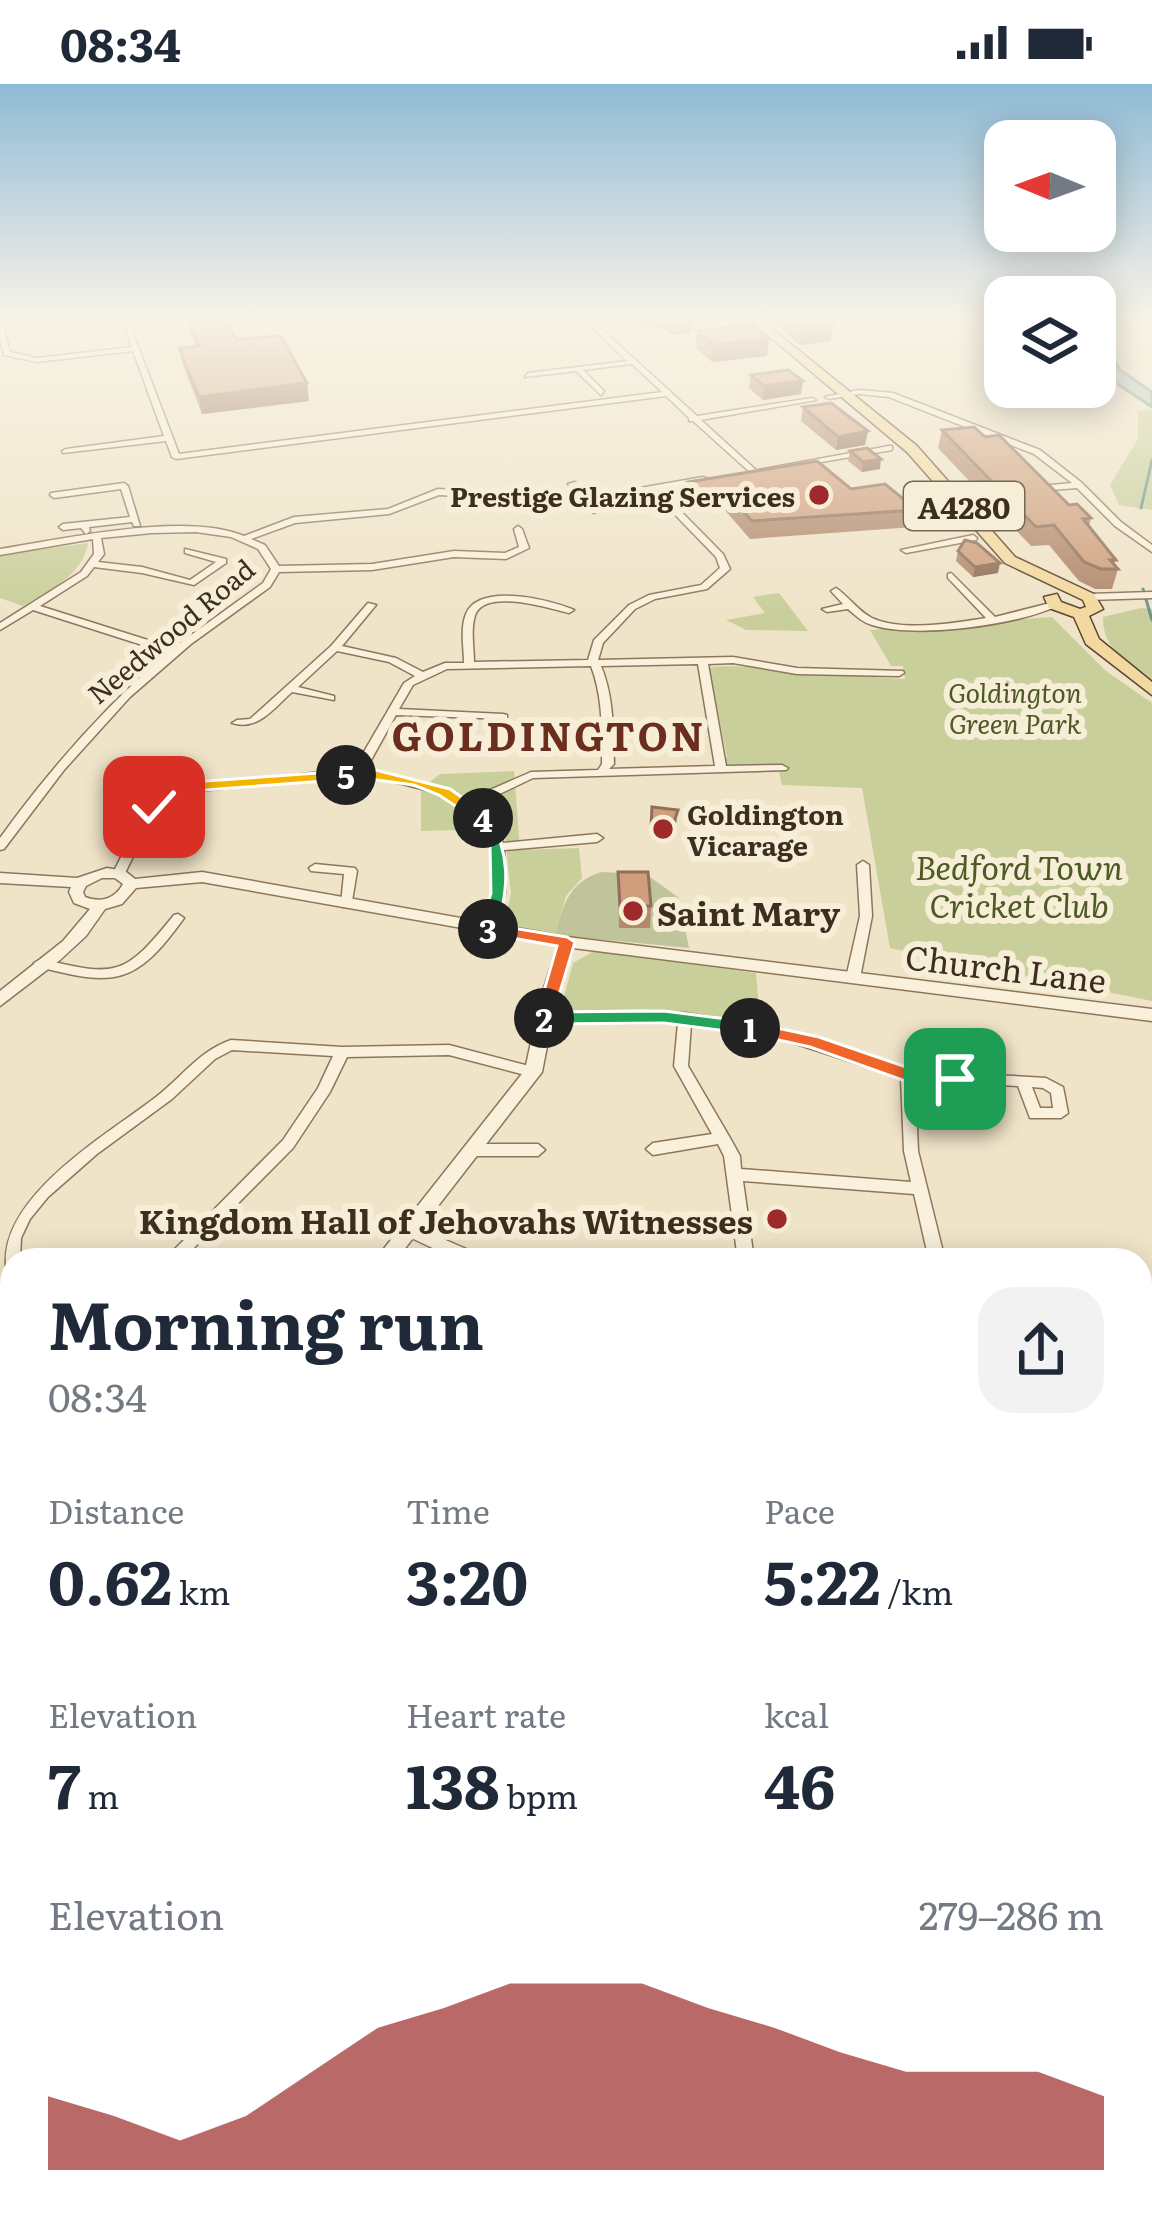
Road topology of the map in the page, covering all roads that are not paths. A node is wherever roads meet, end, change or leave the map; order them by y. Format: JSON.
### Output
{"nodes":[{"id":1,"x":158,"y":415,"type":"edge"},
{"id":2,"x":506,"y":415,"type":"edge"},
{"id":3,"x":689,"y":415,"type":"edge"},
{"id":4,"x":714,"y":415,"type":"edge"},
{"id":5,"x":856,"y":415,"type":"edge"},
{"id":6,"x":869,"y":415,"type":"edge"},
{"id":7,"x":939,"y":415,"type":"edge"},
{"id":8,"x":692,"y":418,"type":"junction"},
{"id":9,"x":166,"y":438,"type":"junction"},
{"id":10,"x":890,"y":448,"type":"junction"},
{"id":11,"x":66,"y":451,"type":"dead end"},
{"id":12,"x":753,"y":472,"type":"junction"},
{"id":13,"x":732,"y":476,"type":"edge"},
{"id":14,"x":710,"y":479,"type":"edge"},
{"id":15,"x":572,"y":484,"type":"dead end"},
{"id":16,"x":1079,"y":485,"type":"junction"},
{"id":17,"x":654,"y":489,"type":"junction"},
{"id":18,"x":1042,"y":489,"type":"edge"},
{"id":19,"x":54,"y":495,"type":"dead end"},
{"id":20,"x":495,"y":496,"type":"dead end"},
{"id":21,"x":586,"y":500,"type":"junction"},
{"id":22,"x":595,"y":510,"type":"dead end"},
{"id":23,"x":135,"y":519,"type":"junction"},
{"id":24,"x":63,"y":526,"type":"dead end"},
{"id":25,"x":518,"y":529,"type":"dead end"},
{"id":26,"x":139,"y":532,"type":"junction"},
{"id":27,"x":248,"y":537,"type":"junction"},
{"id":28,"x":973,"y":538,"type":"junction"},
{"id":29,"x":97,"y":539,"type":"junction"},
{"id":30,"x":199,"y":544,"type":"dead end"},
{"id":31,"x":906,"y":550,"type":"dead end"},
{"id":32,"x":1152,"y":550,"type":"edge"},
{"id":33,"x":188,"y":551,"type":"junction"},
{"id":34,"x":0,"y":552,"type":"edge"},
{"id":35,"x":176,"y":559,"type":"dead end"},
{"id":36,"x":1152,"y":562,"type":"edge"},
{"id":37,"x":93,"y":565,"type":"junction"},
{"id":38,"x":276,"y":569,"type":"junction"},
{"id":39,"x":951,"y":576,"type":"dead end"},
{"id":40,"x":836,"y":591,"type":"dead end"},
{"id":41,"x":1152,"y":597,"type":"edge"},
{"id":42,"x":1053,"y":601,"type":"junction"},
{"id":43,"x":1092,"y":601,"type":"junction"},
{"id":44,"x":371,"y":605,"type":"dead end"},
{"id":45,"x":851,"y":606,"type":"junction"},
{"id":46,"x":33,"y":607,"type":"junction"},
{"id":47,"x":826,"y":609,"type":"dead end"},
{"id":48,"x":569,"y":610,"type":"dead end"},
{"id":49,"x":990,"y":617,"type":"junction"},
{"id":50,"x":0,"y":627,"type":"edge"},
{"id":51,"x":335,"y":648,"type":"junction"},
{"id":52,"x":174,"y":652,"type":"junction"},
{"id":53,"x":593,"y":660,"type":"junction"},
{"id":54,"x":701,"y":660,"type":"junction"},
{"id":55,"x":469,"y":662,"type":"junction"},
{"id":56,"x":899,"y":673,"type":"dead end"},
{"id":57,"x":420,"y":675,"type":"junction"},
{"id":58,"x":289,"y":688,"type":"junction"},
{"id":59,"x":1152,"y":690,"type":"edge"},
{"id":60,"x":330,"y":698,"type":"dead end"},
{"id":61,"x":392,"y":712,"type":"junction"},
{"id":62,"x":503,"y":717,"type":"dead end"},
{"id":63,"x":237,"y":723,"type":"dead end"},
{"id":64,"x":782,"y":768,"type":"dead end"},
{"id":65,"x":721,"y":769,"type":"junction"},
{"id":66,"x":603,"y":770,"type":"junction"},
{"id":67,"x":364,"y":771,"type":"junction"},
{"id":68,"x":467,"y":805,"type":"junction"},
{"id":69,"x":597,"y":838,"type":"dead end"},
{"id":70,"x":0,"y":846,"type":"edge"},
{"id":71,"x":498,"y":847,"type":"junction"},
{"id":72,"x":863,"y":865,"type":"dead end"},
{"id":73,"x":315,"y":868,"type":"dead end"},
{"id":74,"x":0,"y":878,"type":"edge"},
{"id":75,"x":125,"y":879,"type":"junction"},
{"id":76,"x":80,"y":883,"type":"junction"},
{"id":77,"x":346,"y":904,"type":"junction"},
{"id":78,"x":99,"y":906,"type":"junction"},
{"id":79,"x":178,"y":918,"type":"dead end"},
{"id":80,"x":488,"y":929,"type":"junction"},
{"id":81,"x":567,"y":942,"type":"junction"},
{"id":82,"x":41,"y":963,"type":"junction"},
{"id":83,"x":854,"y":978,"type":"junction"},
{"id":84,"x":0,"y":1000,"type":"edge"},
{"id":85,"x":1152,"y":1015,"type":"edge"},
{"id":86,"x":544,"y":1018,"type":"junction"},
{"id":87,"x":685,"y":1018,"type":"junction"},
{"id":88,"x":342,"y":1052,"type":"junction"},
{"id":89,"x":533,"y":1072,"type":"junction"},
{"id":90,"x":908,"y":1075,"type":"junction"},
{"id":91,"x":1024,"y":1082,"type":"dead end"},
{"id":92,"x":723,"y":1138,"type":"junction"},
{"id":93,"x":653,"y":1148,"type":"dead end"},
{"id":94,"x":474,"y":1150,"type":"junction"},
{"id":95,"x":538,"y":1150,"type":"dead end"},
{"id":96,"x":736,"y":1175,"type":"junction"},
{"id":97,"x":918,"y":1188,"type":"junction"},
{"id":98,"x":409,"y":1230,"type":"junction"},
{"id":99,"x":11,"y":1248,"type":"edge"},
{"id":100,"x":185,"y":1248,"type":"edge"},
{"id":101,"x":395,"y":1248,"type":"edge"},
{"id":102,"x":448,"y":1248,"type":"edge"},
{"id":103,"x":745,"y":1248,"type":"edge"},
{"id":104,"x":934,"y":1248,"type":"edge"}],
"edges":[{"from":1,"to":9,"type":"street"},
{"from":2,"to":9,"type":"street"},
{"from":3,"to":8,"type":"street"},
{"from":4,"to":8,"type":"street"},
{"from":5,"to":10,"type":"main road","number":"A4280"},
{"from":6,"to":43,"type":"main road","number":"A4280"},
{"from":7,"to":16,"type":"street"},
{"from":8,"to":12,"type":"street"},
{"from":9,"to":11,"type":"street"},
{"from":10,"to":12,"type":"street"},
{"from":10,"to":28,"type":"main road","number":"A4280"},
{"from":12,"to":13,"type":"street"},
{"from":14,"to":17,"type":"street"},
{"from":15,"to":21,"type":"street"},
{"from":16,"to":18,"type":"street"},
{"from":16,"to":32,"type":"street"},
{"from":17,"to":21,"type":"street"},
{"from":17,"to":53,"type":"street"},
{"from":19,"to":23,"type":"street"},
{"from":20,"to":27,"type":"street"},
{"from":21,"to":22,"type":"street"},
{"from":23,"to":24,"type":"street"},
{"from":23,"to":26,"type":"street"},
{"from":25,"to":38,"type":"street"},
{"from":26,"to":27,"type":"street","name":"Needwood Road"},
{"from":26,"to":29,"type":"street","name":"Needwood Road"},
{"from":27,"to":38,"type":"street","name":"Needwood Road"},
{"from":28,"to":31,"type":"street"},
{"from":28,"to":42,"type":"main road","number":"A4280"},
{"from":29,"to":34,"type":"street","name":"Needwood Road"},
{"from":29,"to":37,"type":"street"},
{"from":30,"to":33,"type":"street"},
{"from":32,"to":36,"type":"street"},
{"from":33,"to":35,"type":"street"},
{"from":33,"to":37,"type":"street"},
{"from":37,"to":46,"type":"street"},
{"from":38,"to":52,"type":"street","name":"Needwood Road"},
{"from":39,"to":49,"type":"street"},
{"from":40,"to":45,"type":"street"},
{"from":41,"to":43,"type":"street"},
{"from":42,"to":43,"type":"main road"},
{"from":42,"to":49,"type":"street"},
{"from":43,"to":59,"type":"main road","number":"A4280"},
{"from":44,"to":51,"type":"street"},
{"from":45,"to":47,"type":"street"},
{"from":45,"to":49,"type":"street"},
{"from":46,"to":50,"type":"street"},
{"from":46,"to":52,"type":"street"},
{"from":48,"to":55,"type":"street"},
{"from":51,"to":57,"type":"street"},
{"from":51,"to":58,"type":"street"},
{"from":52,"to":70,"type":"street","name":"Needwood Road"},
{"from":53,"to":54,"type":"street"},
{"from":53,"to":55,"type":"street"},
{"from":53,"to":66,"type":"street"},
{"from":54,"to":56,"type":"street"},
{"from":54,"to":65,"type":"street"},
{"from":55,"to":57,"type":"street"},
{"from":57,"to":61,"type":"street"},
{"from":58,"to":60,"type":"street"},
{"from":58,"to":63,"type":"street"},
{"from":61,"to":62,"type":"street"},
{"from":61,"to":67,"type":"street"},
{"from":64,"to":65,"type":"street"},
{"from":65,"to":66,"type":"street"},
{"from":66,"to":68,"type":"street"},
{"from":67,"to":68,"type":"street"},
{"from":67,"to":75,"type":"street"},
{"from":68,"to":71,"type":"street"},
{"from":69,"to":71,"type":"street"},
{"from":71,"to":80,"type":"street"},
{"from":72,"to":83,"type":"street","name":"Church Lane"},
{"from":73,"to":77,"type":"street"},
{"from":74,"to":76,"type":"street"},
{"from":75,"to":76,"type":"street","name":"Church Lane"},
{"from":75,"to":77,"type":"street","name":"Church Lane"},
{"from":75,"to":78,"type":"street"},
{"from":76,"to":78,"type":"street"},
{"from":77,"to":80,"type":"street","name":"Church Lane"},
{"from":78,"to":82,"type":"street"},
{"from":79,"to":82,"type":"street"},
{"from":80,"to":81,"type":"street","name":"Church Lane"},
{"from":81,"to":83,"type":"street","name":"Church Lane"},
{"from":81,"to":86,"type":"street"},
{"from":82,"to":84,"type":"street"},
{"from":83,"to":85,"type":"street","name":"Church Lane"},
{"from":86,"to":87,"type":"street"},
{"from":86,"to":89,"type":"street"},
{"from":87,"to":90,"type":"street"},
{"from":87,"to":92,"type":"street"},
{"from":88,"to":89,"type":"street"},
{"from":88,"to":99,"type":"street"},
{"from":88,"to":100,"type":"street"},
{"from":89,"to":94,"type":"street"},
{"from":90,"to":91,"type":"street"},
{"from":90,"to":97,"type":"street"},
{"from":92,"to":93,"type":"street"},
{"from":92,"to":96,"type":"street"},
{"from":94,"to":95,"type":"street"},
{"from":94,"to":98,"type":"street"},
{"from":96,"to":97,"type":"street"},
{"from":96,"to":103,"type":"street"},
{"from":97,"to":104,"type":"street"},
{"from":98,"to":101,"type":"street"},
{"from":98,"to":102,"type":"street"}]}
